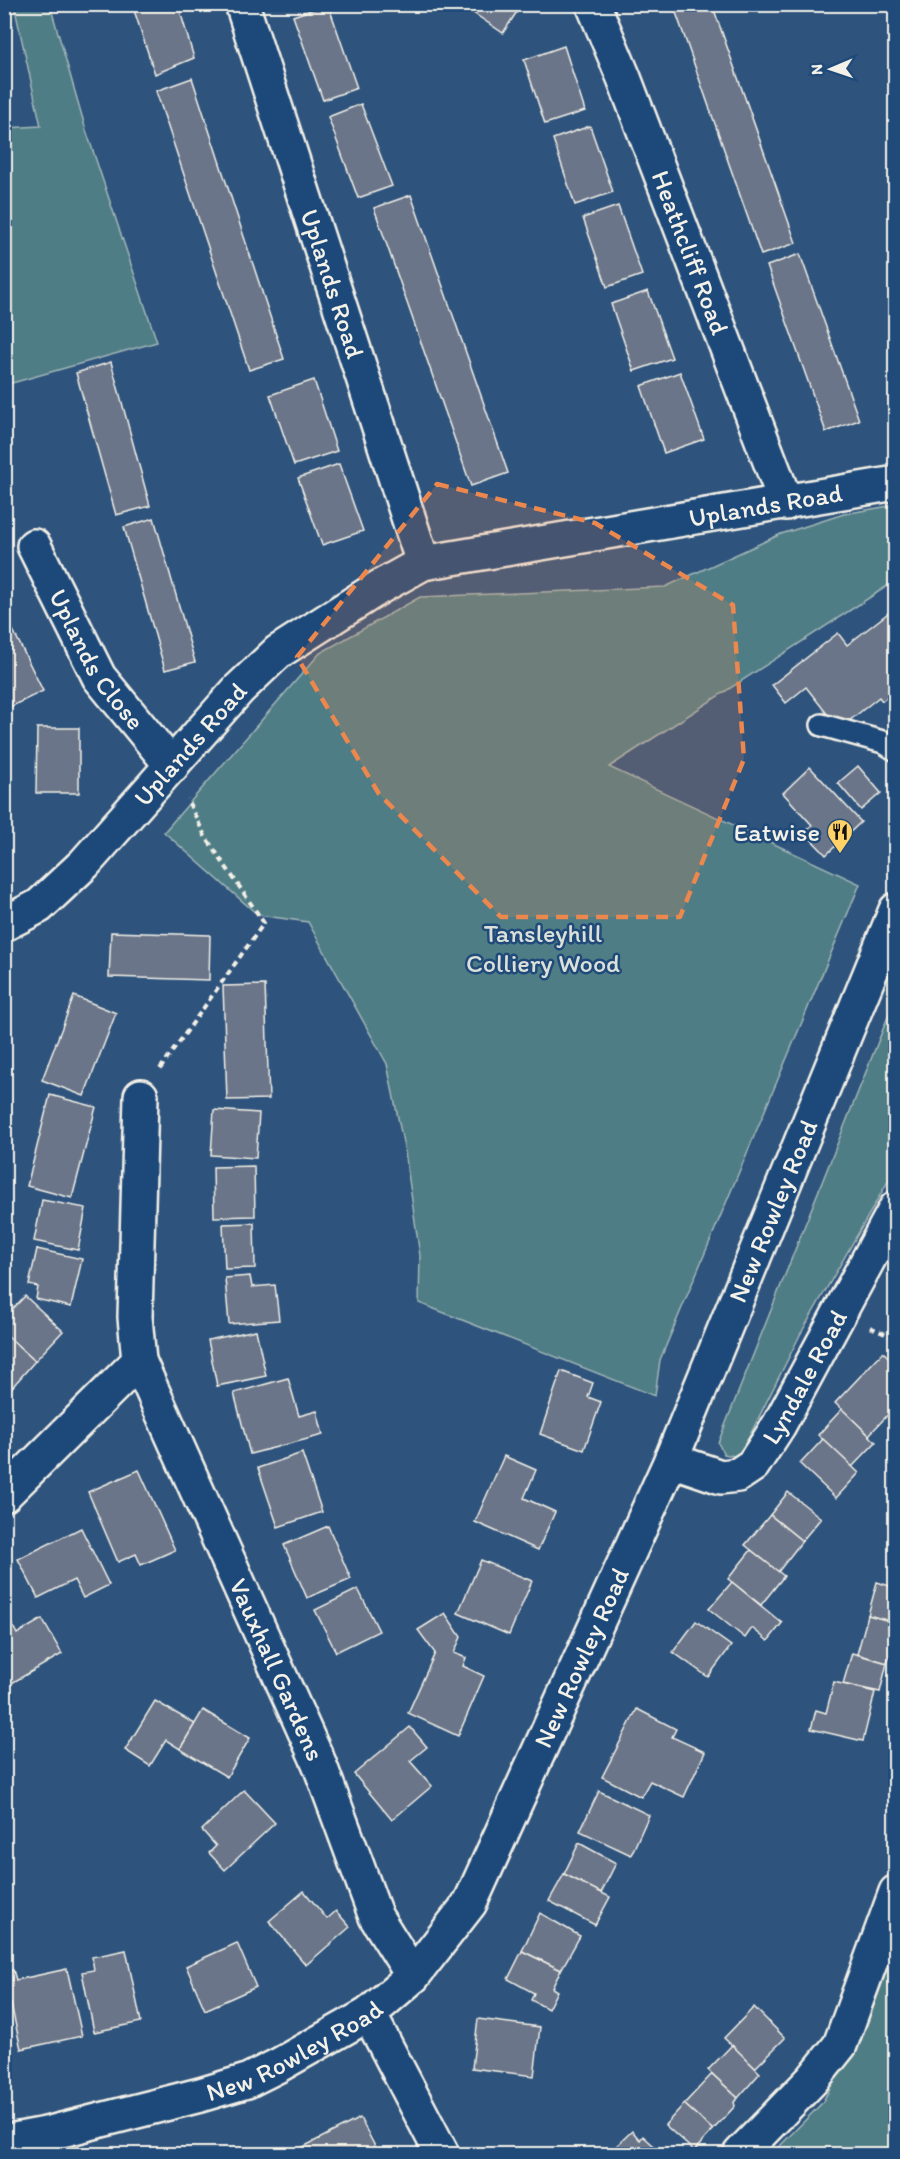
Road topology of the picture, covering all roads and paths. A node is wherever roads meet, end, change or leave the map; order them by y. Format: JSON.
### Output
{"nodes":[{"id":1,"x":242,"y":4,"type":"edge"},
{"id":2,"x":593,"y":4,"type":"edge"},
{"id":3,"x":896,"y":483,"type":"edge"},
{"id":4,"x":786,"y":503,"type":"junction"},
{"id":5,"x":34,"y":546,"type":"dead end"},
{"id":6,"x":423,"y":563,"type":"junction"},
{"id":7,"x":822,"y":724,"type":"dead end"},
{"id":8,"x":896,"y":750,"type":"edge"},
{"id":9,"x":172,"y":766,"type":"junction"},
{"id":10,"x":896,"y":910,"type":"edge"},
{"id":11,"x":4,"y":924,"type":"edge"},
{"id":12,"x":141,"y":1096,"type":"joint"},
{"id":13,"x":896,"y":1208,"type":"edge"},
{"id":14,"x":139,"y":1360,"type":"junction"},
{"id":15,"x":671,"y":1461,"type":"junction"},
{"id":16,"x":4,"y":1495,"type":"edge"},
{"id":17,"x":896,"y":1892,"type":"edge"},
{"id":18,"x":413,"y":1976,"type":"junction"},
{"id":19,"x":369,"y":2014,"type":"junction"},
{"id":20,"x":4,"y":2142,"type":"edge"},
{"id":21,"x":442,"y":2154,"type":"edge"},
{"id":22,"x":740,"y":2154,"type":"edge"}],
"edges":[{"from":1,"to":6,"type":"street","name":"Uplands Road"},
{"from":2,"to":4,"type":"street","name":"Heathcliff Road"},
{"from":3,"to":4,"type":"street","name":"Uplands Road"},
{"from":4,"to":6,"type":"street","name":"Uplands Road"},
{"from":5,"to":9,"type":"street","name":"Uplands Close"},
{"from":6,"to":9,"type":"street","name":"Uplands Road"},
{"from":7,"to":8,"type":"lane"},
{"from":9,"to":11,"type":"street","name":"Uplands Road"},
{"from":9,"to":12,"type":"path"},
{"from":10,"to":15,"type":"street","name":"New Rowley Road"},
{"from":12,"to":14,"type":"street","name":"Vauxhall Gardens"},
{"from":13,"to":15,"type":"street","name":"Lyndale Road"},
{"from":14,"to":16,"type":"street"},
{"from":14,"to":18,"type":"street","name":"Vauxhall Gardens"},
{"from":15,"to":18,"type":"street","name":"New Rowley Road"},
{"from":17,"to":22,"type":"street"},
{"from":18,"to":19,"type":"street","name":"New Rowley Road"},
{"from":19,"to":20,"type":"street","name":"New Rowley Road"},
{"from":19,"to":21,"type":"street"}]}
